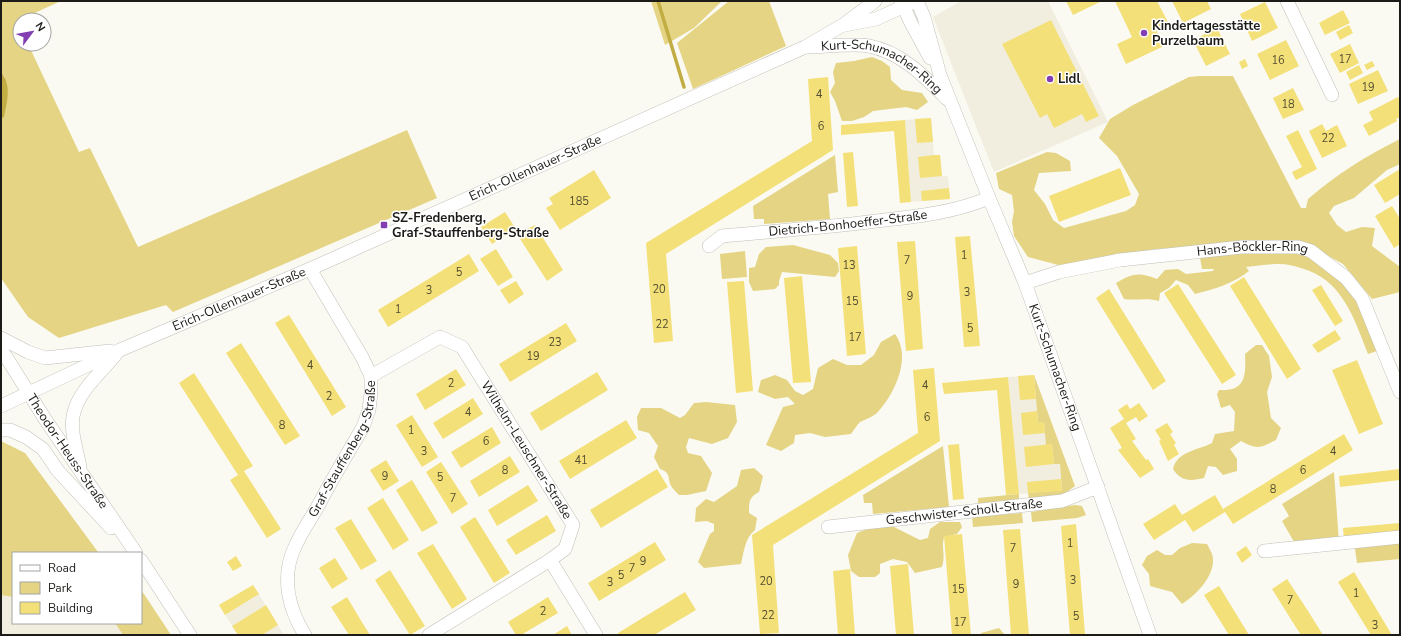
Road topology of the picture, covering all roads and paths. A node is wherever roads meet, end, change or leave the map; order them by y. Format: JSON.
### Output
{"nodes":[{"id":1,"x":875,"y":1,"type":"edge"},
{"id":2,"x":1287,"y":1,"type":"edge"},
{"id":3,"x":909,"y":2,"type":"edge"},
{"id":4,"x":843,"y":25,"type":"junction"},
{"id":5,"x":805,"y":47,"type":"junction"},
{"id":6,"x":1332,"y":95,"type":"dead end"},
{"id":7,"x":951,"y":103,"type":"junction"},
{"id":8,"x":989,"y":198,"type":"junction"},
{"id":9,"x":709,"y":246,"type":"dead end"},
{"id":10,"x":310,"y":269,"type":"junction"},
{"id":11,"x":1025,"y":283,"type":"junction"},
{"id":12,"x":1,"y":338,"type":"edge"},
{"id":13,"x":1,"y":349,"type":"edge"},
{"id":14,"x":120,"y":350,"type":"junction"},
{"id":15,"x":371,"y":376,"type":"junction"},
{"id":16,"x":1400,"y":392,"type":"edge"},
{"id":17,"x":28,"y":393,"type":"junction"},
{"id":18,"x":1,"y":406,"type":"edge"},
{"id":19,"x":1,"y":430,"type":"edge"},
{"id":20,"x":81,"y":472,"type":"junction"},
{"id":21,"x":1098,"y":487,"type":"junction"},
{"id":22,"x":828,"y":527,"type":"dead end"},
{"id":23,"x":1400,"y":537,"type":"edge"},
{"id":24,"x":1264,"y":551,"type":"dead end"},
{"id":25,"x":133,"y":552,"type":"edge"},
{"id":26,"x":135,"y":552,"type":"edge"},
{"id":27,"x":550,"y":560,"type":"junction"},
{"id":28,"x":142,"y":563,"type":"edge"},
{"id":29,"x":190,"y":635,"type":"edge"},
{"id":30,"x":305,"y":635,"type":"edge"},
{"id":31,"x":429,"y":635,"type":"edge"},
{"id":32,"x":596,"y":635,"type":"edge"},
{"id":33,"x":1150,"y":635,"type":"edge"}],
"edges":[{"from":1,"to":4,"type":"street","name":"Erich-Ollenhauer-Straße"},
{"from":2,"to":6,"type":"street"},
{"from":3,"to":4,"type":"street","name":"Erich-Ollenhauer-Straße"},
{"from":3,"to":7,"type":"street","name":"Kurt-Schumacher-Ring"},
{"from":4,"to":5,"type":"street","name":"Erich-Ollenhauer-Straße"},
{"from":5,"to":7,"type":"street","name":"Kurt-Schumacher-Ring"},
{"from":5,"to":10,"type":"street","name":"Erich-Ollenhauer-Straße"},
{"from":7,"to":8,"type":"street","name":"Kurt-Schumacher-Ring"},
{"from":8,"to":9,"type":"street","name":"Dietrich-Bonhoeffer-Straße"},
{"from":8,"to":11,"type":"street","name":"Kurt-Schumacher-Ring"},
{"from":10,"to":14,"type":"street","name":"Erich-Ollenhauer-Straße"},
{"from":10,"to":15,"type":"street","name":"Graf-Stauffenberg-Straße"},
{"from":11,"to":16,"type":"street","name":"Hans-Böckler-Ring"},
{"from":11,"to":21,"type":"street","name":"Kurt-Schumacher-Ring"},
{"from":12,"to":14,"type":"street"},
{"from":13,"to":17,"type":"street","name":"Theodor-Heuss-Straße"},
{"from":14,"to":17,"type":"street","name":"Erich-Ollenhauer-Straße"},
{"from":14,"to":20,"type":"street"},
{"from":15,"to":27,"type":"street","name":"Wilhelm-Leuschner-Straße"},
{"from":15,"to":30,"type":"street","name":"Graf-Stauffenberg-Straße"},
{"from":17,"to":18,"type":"street","name":"Erich-Ollenhauer-Straße"},
{"from":17,"to":20,"type":"street","name":"Theodor-Heuss-Straße"},
{"from":19,"to":25,"type":"street"},
{"from":20,"to":26,"type":"street","name":"Theodor-Heuss-Straße"},
{"from":21,"to":22,"type":"street","name":"Geschwister-Scholl-Straße"},
{"from":21,"to":33,"type":"street","name":"Kurt-Schumacher-Ring"},
{"from":23,"to":24,"type":"street"},
{"from":27,"to":31,"type":"street","name":"Wilhelm-Leuschner-Straße"},
{"from":27,"to":32,"type":"street"},
{"from":28,"to":29,"type":"street","name":"Theodor-Heuss-Straße"}]}
